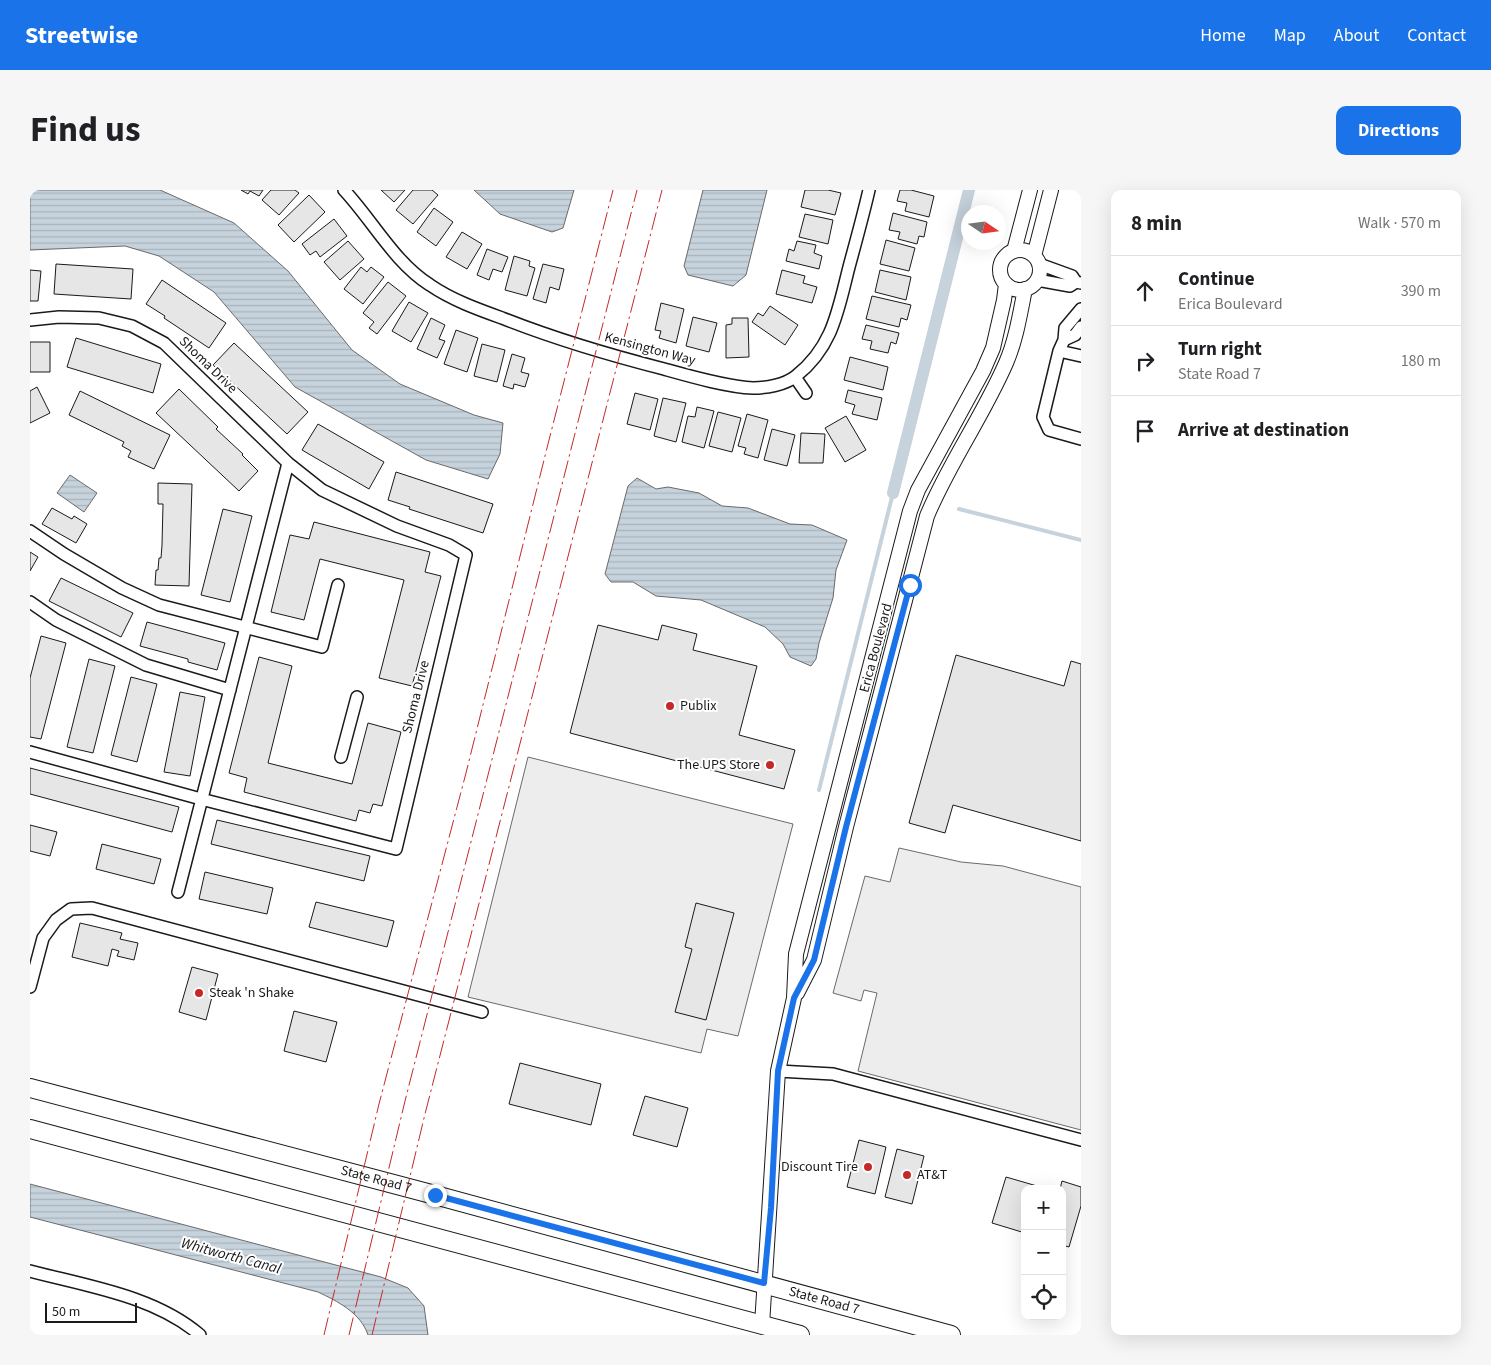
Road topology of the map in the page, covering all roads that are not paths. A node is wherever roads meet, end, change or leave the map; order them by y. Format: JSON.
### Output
{"nodes":[{"id":1,"x":344,"y":190,"type":"edge"},
{"id":2,"x":869,"y":190,"type":"edge"},
{"id":3,"x":1030,"y":190,"type":"edge"},
{"id":4,"x":1051,"y":190,"type":"edge"},
{"id":5,"x":1014,"y":251,"type":"junction"},
{"id":6,"x":1037,"y":260,"type":"junction"},
{"id":7,"x":1037,"y":280,"type":"junction"},
{"id":8,"x":1079,"y":282,"type":"edge"},
{"id":9,"x":1006,"y":284,"type":"junction"},
{"id":10,"x":1025,"y":290,"type":"junction"},
{"id":11,"x":1081,"y":309,"type":"edge"},
{"id":12,"x":30,"y":320,"type":"edge"},
{"id":13,"x":1081,"y":327,"type":"edge"},
{"id":14,"x":1064,"y":340,"type":"junction"},
{"id":15,"x":1059,"y":351,"type":"junction"},
{"id":16,"x":1081,"y":356,"type":"edge"},
{"id":17,"x":795,"y":377,"type":"junction"},
{"id":18,"x":806,"y":393,"type":"dead end"},
{"id":19,"x":1081,"y":438,"type":"edge"},
{"id":20,"x":288,"y":463,"type":"junction"},
{"id":21,"x":30,"y":531,"type":"edge"},
{"id":22,"x":338,"y":585,"type":"dead end"},
{"id":23,"x":30,"y":602,"type":"edge"},
{"id":24,"x":246,"y":628,"type":"junction"},
{"id":25,"x":230,"y":690,"type":"junction"},
{"id":26,"x":357,"y":697,"type":"dead end"},
{"id":27,"x":30,"y":752,"type":"edge"},
{"id":28,"x":340,"y":757,"type":"dead end"},
{"id":29,"x":201,"y":799,"type":"junction"},
{"id":30,"x":178,"y":892,"type":"dead end"},
{"id":31,"x":30,"y":986,"type":"edge"},
{"id":32,"x":794,"y":998,"type":"junction"},
{"id":33,"x":482,"y":1012,"type":"dead end"},
{"id":34,"x":778,"y":1071,"type":"junction"},
{"id":35,"x":30,"y":1088,"type":"edge"},
{"id":36,"x":30,"y":1130,"type":"edge"},
{"id":37,"x":1081,"y":1140,"type":"edge"},
{"id":38,"x":30,"y":1271,"type":"edge"},
{"id":39,"x":764,"y":1283,"type":"junction"},
{"id":40,"x":762,"y":1325,"type":"junction"},
{"id":41,"x":200,"y":1335,"type":"edge"},
{"id":42,"x":800,"y":1335,"type":"edge"},
{"id":43,"x":951,"y":1335,"type":"edge"}],
"edges":[{"from":1,"to":17,"type":"street","name":"Kensington Way"},
{"from":2,"to":17,"type":"street","name":"Kensington Way"},
{"from":3,"to":5,"type":"street"},
{"from":4,"to":6,"type":"street"},
{"from":5,"to":6,"type":"street"},
{"from":5,"to":9,"type":"street"},
{"from":6,"to":7,"type":"street"},
{"from":6,"to":8,"type":"street"},
{"from":7,"to":8,"type":"street"},
{"from":7,"to":10,"type":"street"},
{"from":9,"to":10,"type":"street"},
{"from":9,"to":32,"type":"street","name":"Erica Boulevard"},
{"from":10,"to":32,"type":"street","name":"Erica Boulevard"},
{"from":11,"to":14,"type":"street"},
{"from":12,"to":20,"type":"street","name":"Shoma Drive"},
{"from":13,"to":14,"type":"street"},
{"from":14,"to":15,"type":"street"},
{"from":15,"to":16,"type":"street"},
{"from":15,"to":19,"type":"street"},
{"from":17,"to":18,"type":"street"},
{"from":20,"to":24,"type":"street"},
{"from":20,"to":29,"type":"street","name":"Shoma Drive"},
{"from":21,"to":24,"type":"street"},
{"from":22,"to":24,"type":"street"},
{"from":23,"to":25,"type":"street"},
{"from":24,"to":25,"type":"street"},
{"from":25,"to":29,"type":"street"},
{"from":26,"to":28,"type":"street"},
{"from":27,"to":29,"type":"street","name":"Shoma Drive"},
{"from":29,"to":30,"type":"street"},
{"from":31,"to":33,"type":"street"},
{"from":32,"to":34,"type":"street","name":"Erica Boulevard"},
{"from":34,"to":37,"type":"street"},
{"from":34,"to":39,"type":"street","name":"Erica Boulevard"},
{"from":35,"to":39,"type":"main road","name":"State Road 7"},
{"from":36,"to":40,"type":"main road"},
{"from":38,"to":41,"type":"street"},
{"from":39,"to":40,"type":"street","name":"Erica Boulevard"},
{"from":39,"to":43,"type":"main road","name":"State Road 7"},
{"from":40,"to":42,"type":"main road"}]}
